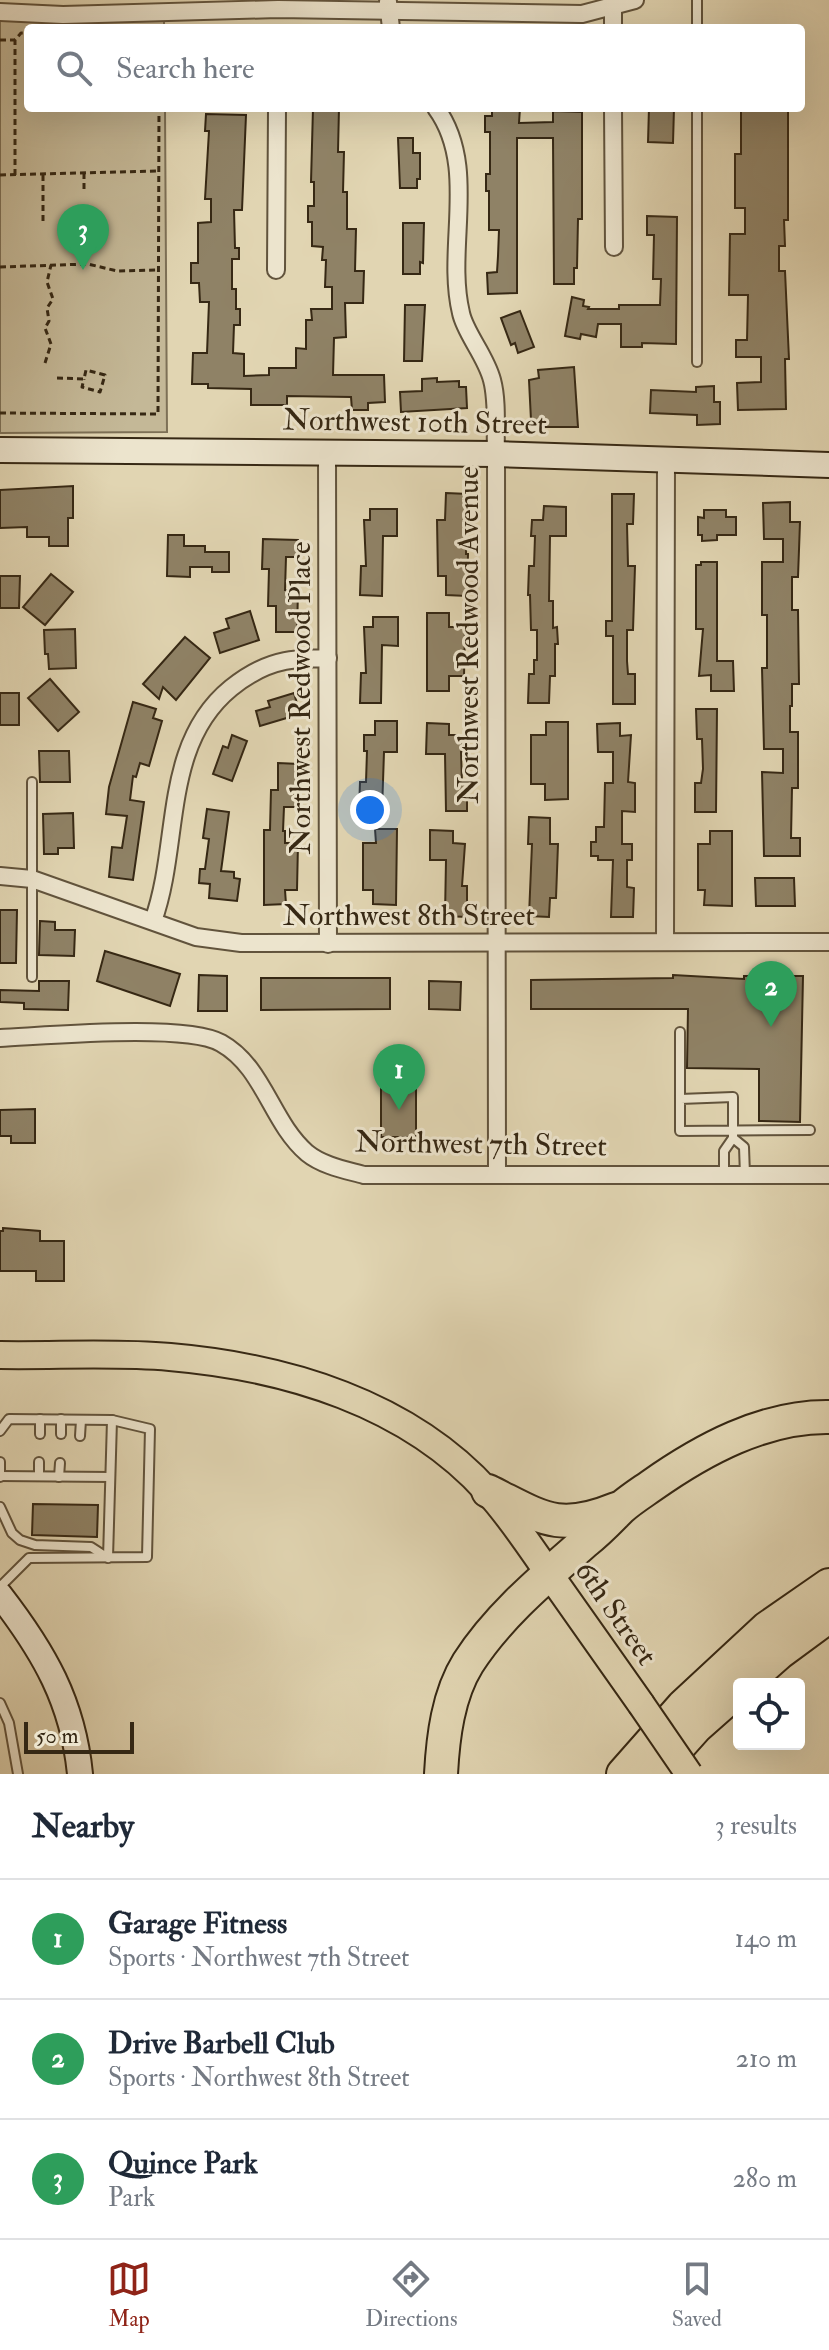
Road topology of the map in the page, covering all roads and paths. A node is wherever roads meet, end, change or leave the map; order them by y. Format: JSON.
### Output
{"nodes":[{"id":1,"x":635,"y":0,"type":"edge"},
{"id":2,"x":697,"y":0,"type":"edge"},
{"id":3,"x":388,"y":5,"type":"edge"},
{"id":4,"x":613,"y":6,"type":"junction"},
{"id":5,"x":278,"y":9,"type":"junction"},
{"id":6,"x":0,"y":12,"type":"edge"},
{"id":7,"x":278,"y":24,"type":"edge"},
{"id":8,"x":613,"y":24,"type":"edge"},
{"id":9,"x":697,"y":24,"type":"edge"},
{"id":10,"x":24,"y":33,"type":"edge"},
{"id":11,"x":0,"y":40,"type":"edge"},
{"id":12,"x":15,"y":40,"type":"junction"},
{"id":13,"x":159,"y":112,"type":"edge"},
{"id":14,"x":277,"y":112,"type":"edge"},
{"id":15,"x":439,"y":112,"type":"edge"},
{"id":16,"x":613,"y":112,"type":"edge"},
{"id":17,"x":697,"y":112,"type":"edge"},
{"id":18,"x":159,"y":171,"type":"junction"},
{"id":19,"x":84,"y":173,"type":"junction"},
{"id":20,"x":43,"y":174,"type":"junction"},
{"id":21,"x":0,"y":175,"type":"edge"},
{"id":22,"x":15,"y":175,"type":"junction"},
{"id":23,"x":84,"y":192,"type":"dead end"},
{"id":24,"x":43,"y":221,"type":"dead end"},
{"id":25,"x":614,"y":247,"type":"dead end"},
{"id":26,"x":51,"y":265,"type":"junction"},
{"id":27,"x":0,"y":267,"type":"edge"},
{"id":28,"x":159,"y":270,"type":"junction"},
{"id":29,"x":276,"y":270,"type":"dead end"},
{"id":30,"x":697,"y":362,"type":"dead end"},
{"id":31,"x":45,"y":363,"type":"dead end"},
{"id":32,"x":57,"y":378,"type":"dead end"},
{"id":33,"x":84,"y":379,"type":"junction"},
{"id":34,"x":0,"y":413,"type":"edge"},
{"id":35,"x":0,"y":450,"type":"edge"},
{"id":36,"x":327,"y":453,"type":"junction"},
{"id":37,"x":496,"y":454,"type":"junction"},
{"id":38,"x":666,"y":460,"type":"junction"},
{"id":39,"x":829,"y":465,"type":"edge"},
{"id":40,"x":328,"y":658,"type":"junction"},
{"id":41,"x":32,"y":782,"type":"dead end"},
{"id":42,"x":0,"y":876,"type":"edge"},
{"id":43,"x":32,"y":879,"type":"junction"},
{"id":44,"x":153,"y":921,"type":"junction"},
{"id":45,"x":665,"y":941,"type":"junction"},
{"id":46,"x":497,"y":942,"type":"junction"},
{"id":47,"x":829,"y":942,"type":"edge"},
{"id":48,"x":328,"y":944,"type":"junction"},
{"id":49,"x":32,"y":977,"type":"dead end"},
{"id":50,"x":680,"y":1032,"type":"dead end"},
{"id":51,"x":0,"y":1038,"type":"edge"},
{"id":52,"x":680,"y":1099,"type":"junction"},
{"id":53,"x":810,"y":1130,"type":"dead end"},
{"id":54,"x":733,"y":1134,"type":"junction"},
{"id":55,"x":497,"y":1175,"type":"junction"},
{"id":56,"x":724,"y":1175,"type":"junction"},
{"id":57,"x":745,"y":1175,"type":"junction"},
{"id":58,"x":829,"y":1175,"type":"edge"},
{"id":59,"x":0,"y":1355,"type":"edge"},
{"id":60,"x":829,"y":1417,"type":"edge"},
{"id":61,"x":40,"y":1419,"type":"junction"},
{"id":62,"x":61,"y":1419,"type":"junction"},
{"id":63,"x":81,"y":1420,"type":"junction"},
{"id":64,"x":112,"y":1420,"type":"junction"},
{"id":65,"x":0,"y":1431,"type":"edge"},
{"id":66,"x":40,"y":1434,"type":"dead end"},
{"id":67,"x":61,"y":1434,"type":"dead end"},
{"id":68,"x":80,"y":1436,"type":"dead end"},
{"id":69,"x":0,"y":1462,"type":"edge"},
{"id":70,"x":39,"y":1462,"type":"dead end"},
{"id":71,"x":60,"y":1463,"type":"dead end"},
{"id":72,"x":80,"y":1465,"type":"dead end"},
{"id":73,"x":0,"y":1476,"type":"edge"},
{"id":74,"x":39,"y":1476,"type":"junction"},
{"id":75,"x":59,"y":1477,"type":"junction"},
{"id":76,"x":80,"y":1477,"type":"junction"},
{"id":77,"x":110,"y":1477,"type":"junction"},
{"id":78,"x":488,"y":1491,"type":"junction"},
{"id":79,"x":0,"y":1507,"type":"edge"},
{"id":80,"x":623,"y":1507,"type":"junction"},
{"id":81,"x":108,"y":1558,"type":"junction"},
{"id":82,"x":549,"y":1573,"type":"junction"},
{"id":83,"x":829,"y":1585,"type":"edge"},
{"id":84,"x":2,"y":1599,"type":"edge"},
{"id":85,"x":829,"y":1616,"type":"edge"},
{"id":86,"x":779,"y":1653,"type":"junction"},
{"id":87,"x":751,"y":1678,"type":"edge"},
{"id":88,"x":757,"y":1678,"type":"edge"},
{"id":89,"x":733,"y":1694,"type":"edge"},
{"id":90,"x":0,"y":1703,"type":"edge"},
{"id":91,"x":733,"y":1706,"type":"edge"},
{"id":92,"x":18,"y":1774,"type":"edge"},
{"id":93,"x":80,"y":1774,"type":"edge"},
{"id":94,"x":441,"y":1774,"type":"edge"},
{"id":95,"x":623,"y":1774,"type":"edge"},
{"id":96,"x":654,"y":1774,"type":"edge"},
{"id":97,"x":675,"y":1774,"type":"edge"},
{"id":98,"x":689,"y":1774,"type":"edge"}],
"edges":[{"from":1,"to":4,"type":"street"},
{"from":2,"to":9,"type":"lane"},
{"from":3,"to":4,"type":"street"},
{"from":3,"to":5,"type":"street"},
{"from":4,"to":8,"type":"street"},
{"from":5,"to":6,"type":"street"},
{"from":5,"to":7,"type":"street"},
{"from":10,"to":12,"type":"path"},
{"from":11,"to":12,"type":"path"},
{"from":12,"to":22,"type":"path"},
{"from":13,"to":18,"type":"path"},
{"from":14,"to":29,"type":"street"},
{"from":15,"to":37,"type":"street","name":"Northwest Redwood Avenue"},
{"from":16,"to":25,"type":"street"},
{"from":17,"to":30,"type":"lane"},
{"from":18,"to":19,"type":"path"},
{"from":18,"to":28,"type":"path"},
{"from":19,"to":20,"type":"path"},
{"from":19,"to":23,"type":"path"},
{"from":20,"to":22,"type":"path"},
{"from":20,"to":24,"type":"path"},
{"from":21,"to":22,"type":"path"},
{"from":26,"to":27,"type":"path"},
{"from":26,"to":28,"type":"path"},
{"from":26,"to":31,"type":"path"},
{"from":28,"to":34,"type":"path"},
{"from":32,"to":33,"type":"path"},
{"from":33,"to":33,"type":"path"},
{"from":35,"to":36,"type":"street","name":"Northwest 10th Street"},
{"from":36,"to":37,"type":"street","name":"Northwest 10th Street"},
{"from":36,"to":40,"type":"street","name":"Northwest Redwood Place"},
{"from":37,"to":38,"type":"street","name":"Northwest 10th Street"},
{"from":37,"to":46,"type":"street","name":"Northwest Redwood Avenue"},
{"from":38,"to":39,"type":"street","name":"Northwest 10th Street"},
{"from":38,"to":45,"type":"street"},
{"from":40,"to":44,"type":"street"},
{"from":40,"to":48,"type":"street","name":"Northwest Redwood Place"},
{"from":41,"to":43,"type":"lane"},
{"from":42,"to":43,"type":"street","name":"Northwest 8th Street"},
{"from":43,"to":44,"type":"street","name":"Northwest 8th Street"},
{"from":43,"to":49,"type":"lane"},
{"from":44,"to":48,"type":"street","name":"Northwest 8th Street"},
{"from":45,"to":46,"type":"street","name":"Northwest 8th Street"},
{"from":45,"to":47,"type":"street","name":"Northwest 8th Street"},
{"from":46,"to":48,"type":"street","name":"Northwest 8th Street"},
{"from":46,"to":55,"type":"street","name":"Northwest Redwood Avenue"},
{"from":50,"to":52,"type":"lane"},
{"from":51,"to":55,"type":"street","name":"Northwest 7th Street"},
{"from":52,"to":54,"type":"lane"},
{"from":52,"to":54,"type":"lane"},
{"from":53,"to":54,"type":"lane"},
{"from":54,"to":56,"type":"lane"},
{"from":54,"to":57,"type":"lane"},
{"from":55,"to":56,"type":"street","name":"Northwest 7th Street"},
{"from":56,"to":57,"type":"street","name":"Northwest 7th Street"},
{"from":57,"to":58,"type":"street","name":"Northwest 7th Street"},
{"from":59,"to":78,"type":"main road","name":"6th Street"},
{"from":60,"to":80,"type":"highway"},
{"from":61,"to":62,"type":"lane"},
{"from":61,"to":65,"type":"lane"},
{"from":61,"to":66,"type":"lane"},
{"from":62,"to":63,"type":"lane"},
{"from":62,"to":67,"type":"lane"},
{"from":63,"to":64,"type":"lane"},
{"from":63,"to":68,"type":"lane"},
{"from":64,"to":77,"type":"lane"},
{"from":64,"to":81,"type":"lane"},
{"from":69,"to":73,"type":"lane"},
{"from":70,"to":74,"type":"lane"},
{"from":71,"to":75,"type":"lane"},
{"from":72,"to":76,"type":"lane"},
{"from":73,"to":74,"type":"lane"},
{"from":74,"to":75,"type":"lane"},
{"from":75,"to":76,"type":"lane"},
{"from":76,"to":77,"type":"lane"},
{"from":77,"to":81,"type":"lane"},
{"from":78,"to":80,"type":"highway"},
{"from":78,"to":82,"type":"main road","name":"6th Street"},
{"from":79,"to":81,"type":"lane"},
{"from":80,"to":82,"type":"highway"},
{"from":81,"to":84,"type":"lane"},
{"from":82,"to":94,"type":"highway"},
{"from":82,"to":98,"type":"main road","name":"6th Street","bridge":true},
{"from":83,"to":95,"type":"highway"},
{"from":84,"to":93,"type":"street"},
{"from":85,"to":86,"type":"highway"},
{"from":86,"to":87,"type":"highway"},
{"from":86,"to":88,"type":"highway"},
{"from":89,"to":96,"type":"highway"},
{"from":90,"to":92,"type":"lane"},
{"from":91,"to":97,"type":"highway"}]}
